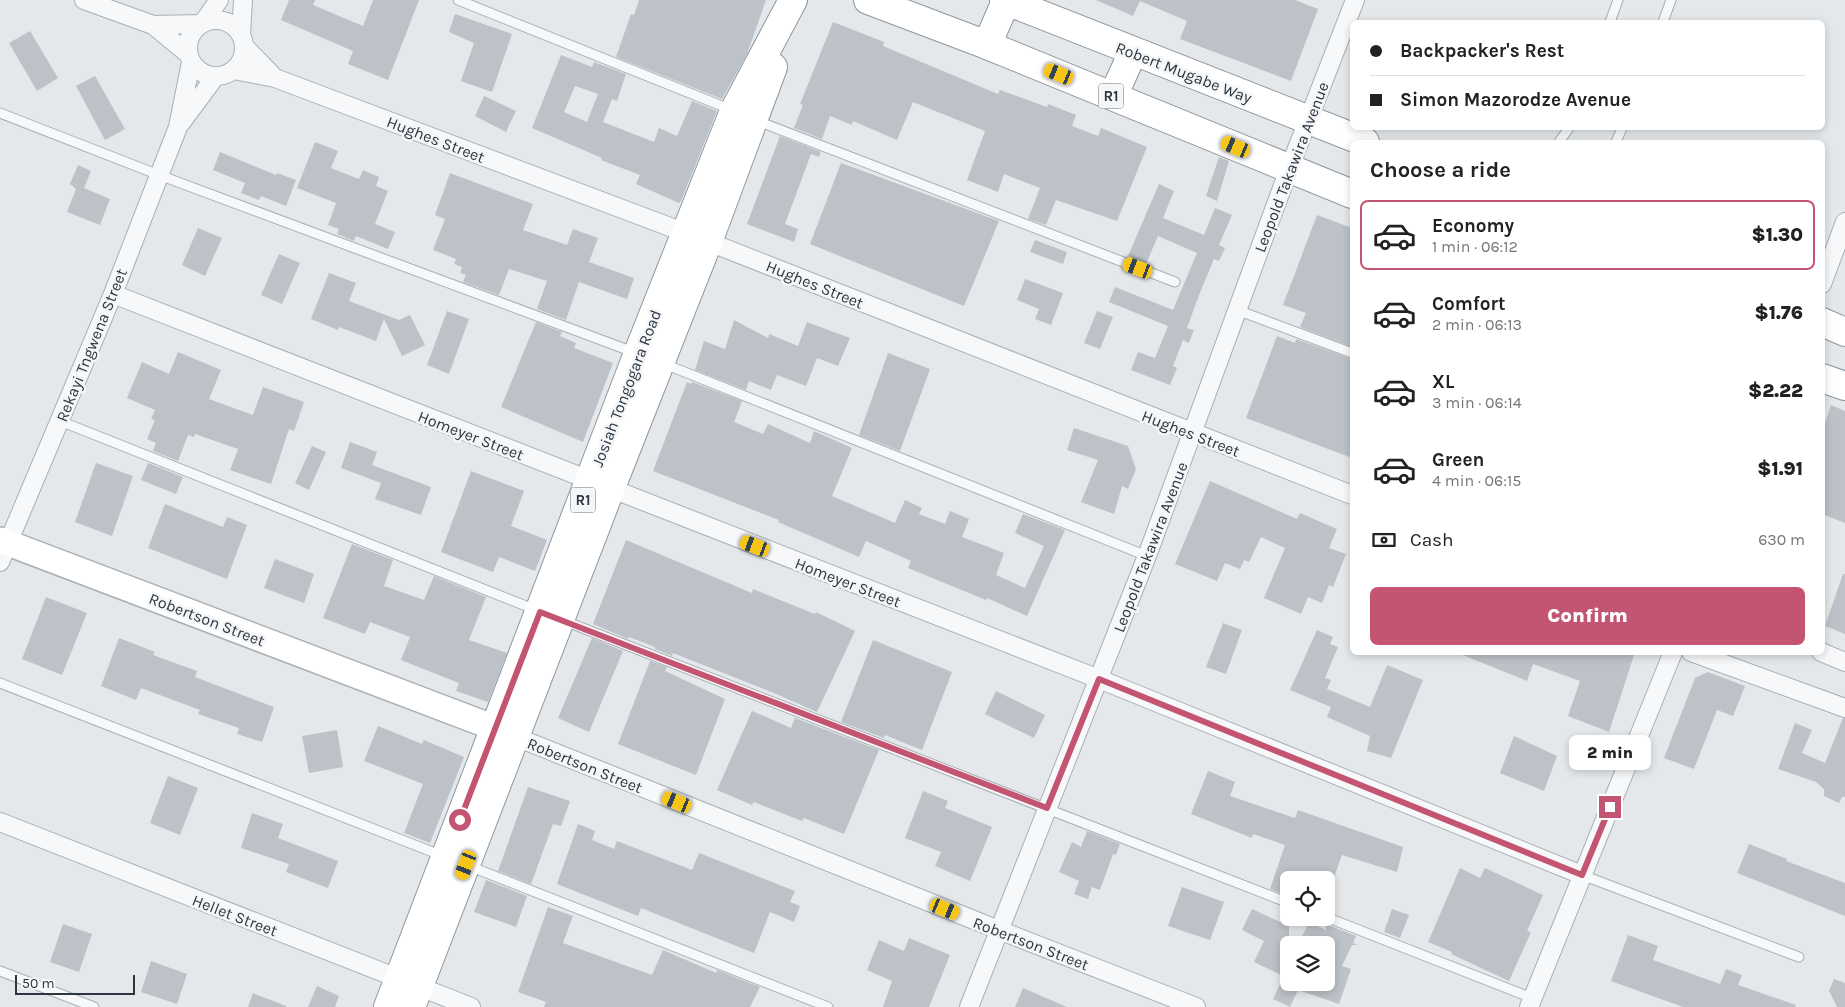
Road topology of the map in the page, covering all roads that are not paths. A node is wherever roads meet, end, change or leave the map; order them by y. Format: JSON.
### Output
{"nodes":[{"id":1,"x":84,"y":0,"type":"edge"},
{"id":2,"x":220,"y":0,"type":"edge"},
{"id":3,"x":243,"y":0,"type":"edge"},
{"id":4,"x":458,"y":0,"type":"edge"},
{"id":5,"x":793,"y":0,"type":"edge"},
{"id":6,"x":797,"y":0,"type":"edge"},
{"id":7,"x":868,"y":0,"type":"edge"},
{"id":8,"x":1005,"y":0,"type":"edge"},
{"id":9,"x":1356,"y":0,"type":"edge"},
{"id":10,"x":1618,"y":0,"type":"edge"},
{"id":11,"x":1671,"y":0,"type":"edge"},
{"id":12,"x":1611,"y":20,"type":"edge"},
{"id":13,"x":1664,"y":20,"type":"edge"},
{"id":14,"x":202,"y":23,"type":"junction"},
{"id":15,"x":153,"y":25,"type":"junction"},
{"id":16,"x":243,"y":40,"type":"junction"},
{"id":17,"x":988,"y":45,"type":"junction"},
{"id":18,"x":1133,"y":52,"type":"junction"},
{"id":19,"x":189,"y":57,"type":"junction"},
{"id":20,"x":234,"y":70,"type":"junction"},
{"id":21,"x":215,"y":77,"type":"junction"},
{"id":22,"x":275,"y":78,"type":"junction"},
{"id":23,"x":1113,"y":96,"type":"junction"},
{"id":24,"x":0,"y":114,"type":"edge"},
{"id":25,"x":745,"y":115,"type":"junction"},
{"id":26,"x":1309,"y":120,"type":"junction"},
{"id":27,"x":178,"y":127,"type":"junction"},
{"id":28,"x":1360,"y":140,"type":"edge"},
{"id":29,"x":1289,"y":169,"type":"junction"},
{"id":30,"x":159,"y":175,"type":"junction"},
{"id":31,"x":1350,"y":193,"type":"edge"},
{"id":32,"x":1845,"y":222,"type":"edge"},
{"id":33,"x":697,"y":238,"type":"junction"},
{"id":34,"x":1825,"y":276,"type":"edge"},
{"id":35,"x":1175,"y":282,"type":"dead end"},
{"id":36,"x":112,"y":294,"type":"junction"},
{"id":37,"x":1238,"y":310,"type":"junction"},
{"id":38,"x":1825,"y":323,"type":"edge"},
{"id":39,"x":1845,"y":332,"type":"edge"},
{"id":40,"x":1350,"y":352,"type":"edge"},
{"id":41,"x":638,"y":353,"type":"junction"},
{"id":42,"x":1825,"y":379,"type":"edge"},
{"id":43,"x":1845,"y":386,"type":"edge"},
{"id":44,"x":60,"y":421,"type":"junction"},
{"id":45,"x":1192,"y":434,"type":"junction"},
{"id":46,"x":600,"y":486,"type":"junction"},
{"id":47,"x":1350,"y":494,"type":"edge"},
{"id":48,"x":2,"y":548,"type":"edge"},
{"id":49,"x":1147,"y":556,"type":"junction"},
{"id":50,"x":550,"y":616,"type":"junction"},
{"id":51,"x":1825,"y":654,"type":"edge"},
{"id":52,"x":1672,"y":655,"type":"edge"},
{"id":53,"x":1699,"y":655,"type":"edge"},
{"id":54,"x":1845,"y":662,"type":"edge"},
{"id":55,"x":1099,"y":679,"type":"junction"},
{"id":56,"x":0,"y":683,"type":"edge"},
{"id":57,"x":1845,"y":708,"type":"edge"},
{"id":58,"x":506,"y":733,"type":"junction"},
{"id":59,"x":1047,"y":808,"type":"junction"},
{"id":60,"x":0,"y":822,"type":"edge"},
{"id":61,"x":456,"y":861,"type":"junction"},
{"id":62,"x":1582,"y":875,"type":"junction"},
{"id":63,"x":1280,"y":899,"type":"edge"},
{"id":64,"x":1335,"y":921,"type":"edge"},
{"id":65,"x":999,"y":930,"type":"junction"},
{"id":66,"x":1799,"y":957,"type":"dead end"},
{"id":67,"x":0,"y":971,"type":"edge"},
{"id":68,"x":410,"y":991,"type":"edge"},
{"id":69,"x":1531,"y":1002,"type":"edge"},
{"id":70,"x":94,"y":1007,"type":"edge"},
{"id":71,"x":388,"y":1007,"type":"edge"},
{"id":72,"x":471,"y":1007,"type":"edge"},
{"id":73,"x":828,"y":1007,"type":"edge"},
{"id":74,"x":969,"y":1007,"type":"edge"},
{"id":75,"x":1196,"y":1007,"type":"edge"}],
"edges":[{"from":1,"to":15,"type":"street"},
{"from":2,"to":14,"type":"street"},
{"from":3,"to":16,"type":"street"},
{"from":4,"to":25,"type":"lane"},
{"from":5,"to":25,"type":"highway","name":"Josiah Tongogara Road","number":"R1"},
{"from":6,"to":25,"type":"highway","name":"Josiah Tongogara Road","number":"R1"},
{"from":7,"to":17,"type":"highway","number":"R1"},
{"from":8,"to":17,"type":"highway"},
{"from":8,"to":18,"type":"highway","name":"Robert Mugabe Way"},
{"from":9,"to":26,"type":"street","name":"Leopold Takawira Avenue"},
{"from":10,"to":12,"type":"lane"},
{"from":11,"to":13,"type":"lane"},
{"from":14,"to":15,"type":"street"},
{"from":14,"to":16,"type":"street"},
{"from":14,"to":19,"type":"street"},
{"from":15,"to":19,"type":"street"},
{"from":16,"to":20,"type":"street"},
{"from":16,"to":22,"type":"street"},
{"from":17,"to":23,"type":"highway","number":"R1"},
{"from":18,"to":23,"type":"highway"},
{"from":18,"to":26,"type":"highway","name":"Robert Mugabe Way"},
{"from":19,"to":21,"type":"street"},
{"from":19,"to":27,"type":"street"},
{"from":20,"to":21,"type":"street"},
{"from":20,"to":22,"type":"street","name":"Hughes Street"},
{"from":21,"to":27,"type":"street"},
{"from":22,"to":33,"type":"street","name":"Hughes Street"},
{"from":23,"to":29,"type":"highway","number":"R1"},
{"from":24,"to":30,"type":"lane"},
{"from":25,"to":33,"type":"highway","name":"Josiah Tongogara Road","number":"R1"},
{"from":25,"to":35,"type":"lane"},
{"from":26,"to":28,"type":"highway","name":"Robert Mugabe Way"},
{"from":26,"to":29,"type":"street","name":"Leopold Takawira Avenue"},
{"from":27,"to":30,"type":"street","name":"Rekayi Tngwena Street"},
{"from":29,"to":31,"type":"highway","number":"R1"},
{"from":29,"to":37,"type":"street","name":"Leopold Takawira Avenue"},
{"from":30,"to":36,"type":"street","name":"Rekayi Tngwena Street"},
{"from":30,"to":41,"type":"lane"},
{"from":32,"to":34,"type":"street"},
{"from":33,"to":41,"type":"highway","name":"Josiah Tongogara Road","number":"R1"},
{"from":33,"to":45,"type":"street","name":"Hughes Street"},
{"from":33,"to":46,"type":"highway","name":"Josiah Tongogara Road","number":"R1"},
{"from":36,"to":44,"type":"street","name":"Rekayi Tngwena Street"},
{"from":36,"to":46,"type":"street","name":"Homeyer Street"},
{"from":37,"to":40,"type":"lane"},
{"from":37,"to":45,"type":"street","name":"Leopold Takawira Avenue"},
{"from":38,"to":39,"type":"highway"},
{"from":41,"to":46,"type":"highway","name":"Josiah Tongogara Road","number":"R1"},
{"from":41,"to":49,"type":"lane"},
{"from":42,"to":43,"type":"highway"},
{"from":44,"to":48,"type":"street","name":"Rekayi Tngwena Street"},
{"from":44,"to":50,"type":"lane"},
{"from":45,"to":47,"type":"street","name":"Hughes Street"},
{"from":45,"to":49,"type":"street","name":"Leopold Takawira Avenue"},
{"from":46,"to":50,"type":"highway","name":"Josiah Tongogara Road","number":"R1"},
{"from":46,"to":55,"type":"street","name":"Homeyer Street"},
{"from":48,"to":58,"type":"street","name":"Robertson Street"},
{"from":49,"to":55,"type":"street","name":"Leopold Takawira Avenue"},
{"from":50,"to":58,"type":"highway","name":"Josiah Tongogara Road","number":"R1"},
{"from":50,"to":59,"type":"lane"},
{"from":51,"to":54,"type":"street"},
{"from":52,"to":62,"type":"street"},
{"from":53,"to":57,"type":"street"},
{"from":55,"to":59,"type":"street","name":"Leopold Takawira Avenue"},
{"from":55,"to":62,"type":"street","name":"Homeyer Street"},
{"from":56,"to":61,"type":"lane"},
{"from":58,"to":61,"type":"highway","name":"Josiah Tongogara Road","number":"R1"},
{"from":58,"to":65,"type":"street","name":"Robertson Street"},
{"from":59,"to":63,"type":"lane"},
{"from":59,"to":65,"type":"street","name":"Leopold Takawira Avenue"},
{"from":60,"to":68,"type":"street","name":"Hellet Street"},
{"from":61,"to":68,"type":"highway","name":"Josiah Tongogara Road","number":"R1"},
{"from":61,"to":73,"type":"lane"},
{"from":62,"to":66,"type":"lane"},
{"from":62,"to":69,"type":"street"},
{"from":64,"to":69,"type":"lane"},
{"from":65,"to":74,"type":"street","name":"Leopold Takawira Avenue"},
{"from":65,"to":75,"type":"street","name":"Robertson Street"},
{"from":67,"to":70,"type":"lane"},
{"from":68,"to":71,"type":"highway","name":"Josiah Tongogara Road","number":"R1"},
{"from":68,"to":72,"type":"street","name":"Hellet Street"}]}
